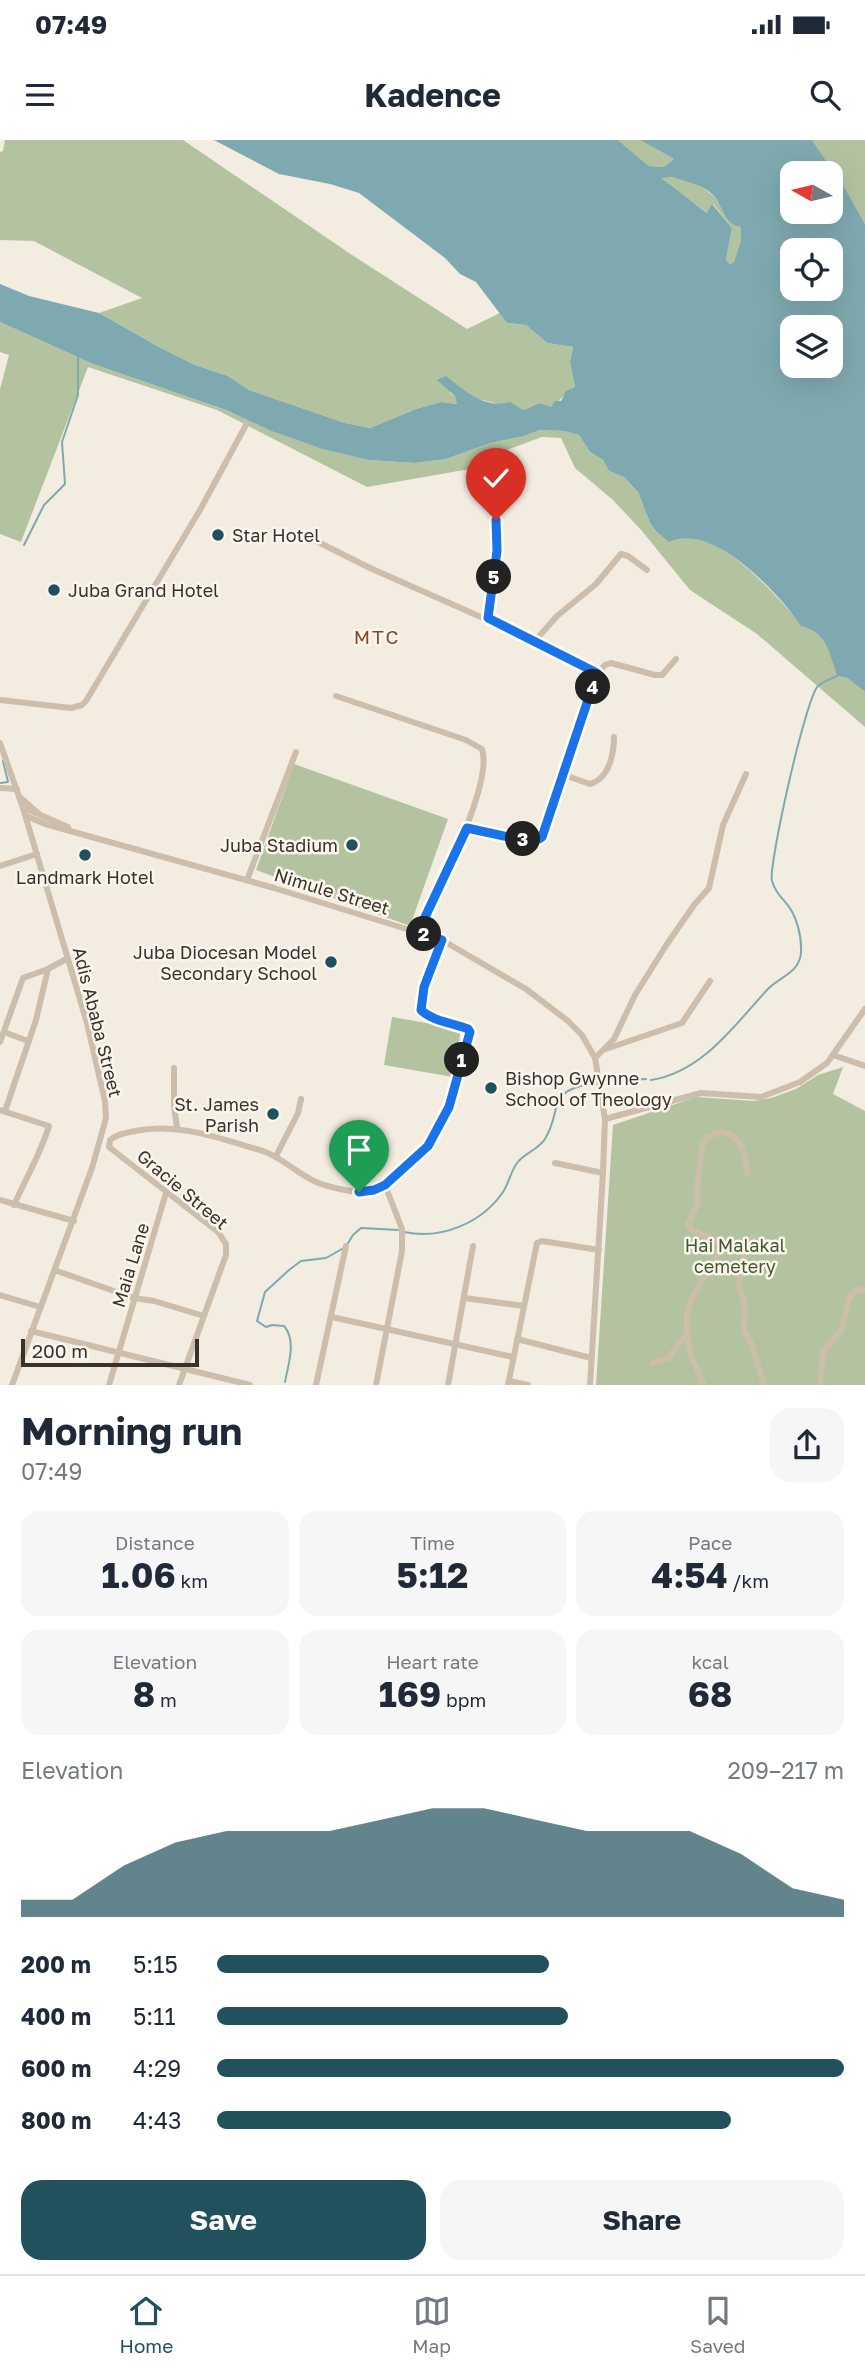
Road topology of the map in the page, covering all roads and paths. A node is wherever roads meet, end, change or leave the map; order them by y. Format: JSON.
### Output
{"nodes":[{"id":1,"x":246,"y":425,"type":"dead end"},
{"id":2,"x":495,"y":491,"type":"dead end"},
{"id":3,"x":300,"y":533,"type":"dead end"},
{"id":4,"x":647,"y":570,"type":"dead end"},
{"id":5,"x":491,"y":621,"type":"junction"},
{"id":6,"x":535,"y":641,"type":"junction"},
{"id":7,"x":676,"y":659,"type":"dead end"},
{"id":8,"x":597,"y":673,"type":"junction"},
{"id":9,"x":336,"y":696,"type":"dead end"},
{"id":10,"x":0,"y":700,"type":"edge"},
{"id":11,"x":614,"y":737,"type":"dead end"},
{"id":12,"x":0,"y":743,"type":"edge"},
{"id":13,"x":296,"y":752,"type":"dead end"},
{"id":14,"x":746,"y":774,"type":"dead end"},
{"id":15,"x":564,"y":775,"type":"junction"},
{"id":16,"x":0,"y":788,"type":"edge"},
{"id":17,"x":18,"y":793,"type":"junction"},
{"id":18,"x":23,"y":808,"type":"junction"},
{"id":19,"x":41,"y":815,"type":"junction"},
{"id":20,"x":26,"y":816,"type":"junction"},
{"id":21,"x":45,"y":824,"type":"junction"},
{"id":22,"x":467,"y":828,"type":"junction"},
{"id":23,"x":73,"y":830,"type":"junction"},
{"id":24,"x":31,"y":832,"type":"junction"},
{"id":25,"x":37,"y":854,"type":"junction"},
{"id":26,"x":0,"y":866,"type":"edge"},
{"id":27,"x":247,"y":880,"type":"junction"},
{"id":28,"x":418,"y":932,"type":"junction"},
{"id":29,"x":442,"y":940,"type":"junction"},
{"id":30,"x":68,"y":958,"type":"junction"},
{"id":31,"x":48,"y":969,"type":"junction"},
{"id":32,"x":710,"y":981,"type":"dead end"},
{"id":33,"x":865,"y":1009,"type":"edge"},
{"id":34,"x":4,"y":1032,"type":"junction"},
{"id":35,"x":29,"y":1041,"type":"junction"},
{"id":36,"x":0,"y":1042,"type":"edge"},
{"id":37,"x":604,"y":1049,"type":"junction"},
{"id":38,"x":833,"y":1055,"type":"junction"},
{"id":39,"x":595,"y":1058,"type":"junction"},
{"id":40,"x":865,"y":1066,"type":"edge"},
{"id":41,"x":174,"y":1068,"type":"dead end"},
{"id":42,"x":301,"y":1099,"type":"dead end"},
{"id":43,"x":3,"y":1111,"type":"edge"},
{"id":44,"x":605,"y":1119,"type":"junction"},
{"id":45,"x":177,"y":1128,"type":"junction"},
{"id":46,"x":99,"y":1142,"type":"junction"},
{"id":47,"x":110,"y":1144,"type":"junction"},
{"id":48,"x":276,"y":1156,"type":"junction"},
{"id":49,"x":555,"y":1163,"type":"dead end"},
{"id":50,"x":603,"y":1172,"type":"junction"},
{"id":51,"x":747,"y":1173,"type":"dead end"},
{"id":52,"x":385,"y":1185,"type":"junction"},
{"id":53,"x":166,"y":1193,"type":"junction"},
{"id":54,"x":0,"y":1200,"type":"edge"},
{"id":55,"x":14,"y":1205,"type":"junction"},
{"id":56,"x":74,"y":1220,"type":"junction"},
{"id":57,"x":752,"y":1238,"type":"dead end"},
{"id":58,"x":473,"y":1246,"type":"dead end"},
{"id":59,"x":346,"y":1247,"type":"dead end"},
{"id":60,"x":599,"y":1250,"type":"junction"},
{"id":61,"x":54,"y":1270,"type":"junction"},
{"id":62,"x":865,"y":1289,"type":"edge"},
{"id":63,"x":0,"y":1295,"type":"edge"},
{"id":64,"x":134,"y":1298,"type":"junction"},
{"id":65,"x":464,"y":1298,"type":"junction"},
{"id":66,"x":524,"y":1306,"type":"junction"},
{"id":67,"x":40,"y":1307,"type":"junction"},
{"id":68,"x":204,"y":1316,"type":"junction"},
{"id":69,"x":332,"y":1317,"type":"junction"},
{"id":70,"x":386,"y":1330,"type":"junction"},
{"id":71,"x":31,"y":1331,"type":"junction"},
{"id":72,"x":687,"y":1333,"type":"junction"},
{"id":73,"x":517,"y":1339,"type":"junction"},
{"id":74,"x":455,"y":1346,"type":"junction"},
{"id":75,"x":118,"y":1352,"type":"junction"},
{"id":76,"x":513,"y":1357,"type":"junction"},
{"id":77,"x":591,"y":1358,"type":"junction"},
{"id":78,"x":653,"y":1363,"type":"dead end"},
{"id":79,"x":184,"y":1369,"type":"junction"},
{"id":80,"x":509,"y":1383,"type":"edge"},
{"id":81,"x":12,"y":1385,"type":"edge"},
{"id":82,"x":109,"y":1385,"type":"edge"},
{"id":83,"x":179,"y":1385,"type":"edge"},
{"id":84,"x":250,"y":1385,"type":"edge"},
{"id":85,"x":316,"y":1385,"type":"edge"},
{"id":86,"x":376,"y":1385,"type":"edge"},
{"id":87,"x":448,"y":1385,"type":"edge"},
{"id":88,"x":528,"y":1385,"type":"edge"},
{"id":89,"x":590,"y":1385,"type":"edge"},
{"id":90,"x":704,"y":1385,"type":"edge"},
{"id":91,"x":764,"y":1385,"type":"edge"},
{"id":92,"x":820,"y":1385,"type":"edge"}],
"edges":[{"from":1,"to":10,"type":"street"},
{"from":2,"to":5,"type":"street"},
{"from":3,"to":5,"type":"street"},
{"from":4,"to":6,"type":"street"},
{"from":5,"to":6,"type":"street"},
{"from":6,"to":8,"type":"street"},
{"from":7,"to":8,"type":"street"},
{"from":8,"to":15,"type":"street"},
{"from":9,"to":22,"type":"street"},
{"from":11,"to":15,"type":"street"},
{"from":12,"to":17,"type":"street","name":"Adis Ababa Street"},
{"from":13,"to":27,"type":"street"},
{"from":14,"to":37,"type":"street"},
{"from":15,"to":22,"type":"street"},
{"from":16,"to":17,"type":"street"},
{"from":17,"to":18,"type":"street","name":"Adis Ababa Street"},
{"from":17,"to":19,"type":"street"},
{"from":18,"to":19,"type":"street","name":"Nimule Street"},
{"from":18,"to":20,"type":"street","name":"Adis Ababa Street"},
{"from":19,"to":23,"type":"street","name":"Nimule Street"},
{"from":20,"to":21,"type":"street","name":"Nimule Street"},
{"from":20,"to":24,"type":"street","name":"Adis Ababa Street"},
{"from":21,"to":23,"type":"street","name":"Nimule Street"},
{"from":21,"to":24,"type":"street"},
{"from":22,"to":28,"type":"street"},
{"from":23,"to":27,"type":"street","name":"Nimule Street"},
{"from":24,"to":25,"type":"street","name":"Adis Ababa Street"},
{"from":25,"to":26,"type":"street"},
{"from":25,"to":30,"type":"street","name":"Adis Ababa Street"},
{"from":27,"to":28,"type":"street","name":"Nimule Street"},
{"from":28,"to":29,"type":"street","name":"Nimule Street"},
{"from":29,"to":39,"type":"street","name":"Nimule Street"},
{"from":29,"to":52,"type":"street"},
{"from":30,"to":31,"type":"street"},
{"from":30,"to":46,"type":"street","name":"Adis Ababa Street"},
{"from":31,"to":34,"type":"street"},
{"from":31,"to":35,"type":"street"},
{"from":32,"to":37,"type":"street"},
{"from":33,"to":38,"type":"street"},
{"from":34,"to":35,"type":"street"},
{"from":34,"to":36,"type":"street"},
{"from":35,"to":43,"type":"street"},
{"from":37,"to":39,"type":"street"},
{"from":38,"to":40,"type":"street"},
{"from":38,"to":44,"type":"street"},
{"from":39,"to":44,"type":"street","name":"Nimule Street"},
{"from":41,"to":45,"type":"street"},
{"from":42,"to":48,"type":"street"},
{"from":43,"to":55,"type":"street"},
{"from":44,"to":50,"type":"street","name":"Nimule Street"},
{"from":45,"to":47,"type":"street"},
{"from":45,"to":48,"type":"street"},
{"from":46,"to":47,"type":"street","name":"Gracie Street"},
{"from":46,"to":56,"type":"street","name":"Adis Ababa Street"},
{"from":47,"to":53,"type":"street","name":"Gracie Street"},
{"from":48,"to":52,"type":"street"},
{"from":49,"to":50,"type":"street"},
{"from":50,"to":60,"type":"street","name":"Nimule Street"},
{"from":51,"to":72,"type":"street"},
{"from":52,"to":70,"type":"street"},
{"from":53,"to":64,"type":"street","name":"Maia Lane"},
{"from":53,"to":68,"type":"street","name":"Gracie Street"},
{"from":54,"to":55,"type":"street"},
{"from":55,"to":56,"type":"street"},
{"from":56,"to":61,"type":"street","name":"Adis Ababa Street"},
{"from":57,"to":91,"type":"street"},
{"from":58,"to":65,"type":"street"},
{"from":59,"to":69,"type":"street"},
{"from":60,"to":66,"type":"street"},
{"from":60,"to":77,"type":"street","name":"Nimule Street"},
{"from":61,"to":64,"type":"street"},
{"from":61,"to":67,"type":"street","name":"Adis Ababa Street"},
{"from":62,"to":92,"type":"street"},
{"from":63,"to":67,"type":"street"},
{"from":64,"to":68,"type":"street"},
{"from":64,"to":75,"type":"street","name":"Maia Lane"},
{"from":65,"to":66,"type":"street"},
{"from":65,"to":74,"type":"street"},
{"from":66,"to":73,"type":"street"},
{"from":67,"to":71,"type":"street","name":"Adis Ababa Street"},
{"from":68,"to":79,"type":"street","name":"Gracie Street"},
{"from":69,"to":70,"type":"street"},
{"from":69,"to":85,"type":"street"},
{"from":70,"to":74,"type":"street"},
{"from":70,"to":86,"type":"street"},
{"from":71,"to":75,"type":"street"},
{"from":71,"to":81,"type":"street","name":"Adis Ababa Street"},
{"from":72,"to":78,"type":"street"},
{"from":72,"to":90,"type":"street"},
{"from":73,"to":76,"type":"street"},
{"from":73,"to":77,"type":"street"},
{"from":74,"to":76,"type":"street"},
{"from":74,"to":87,"type":"street"},
{"from":75,"to":79,"type":"street"},
{"from":75,"to":82,"type":"street","name":"Maia Lane"},
{"from":76,"to":80,"type":"street"},
{"from":77,"to":89,"type":"street","name":"Nimule Street"},
{"from":79,"to":83,"type":"street","name":"Gracie Street"},
{"from":79,"to":84,"type":"street"},
{"from":80,"to":88,"type":"street"}]}
